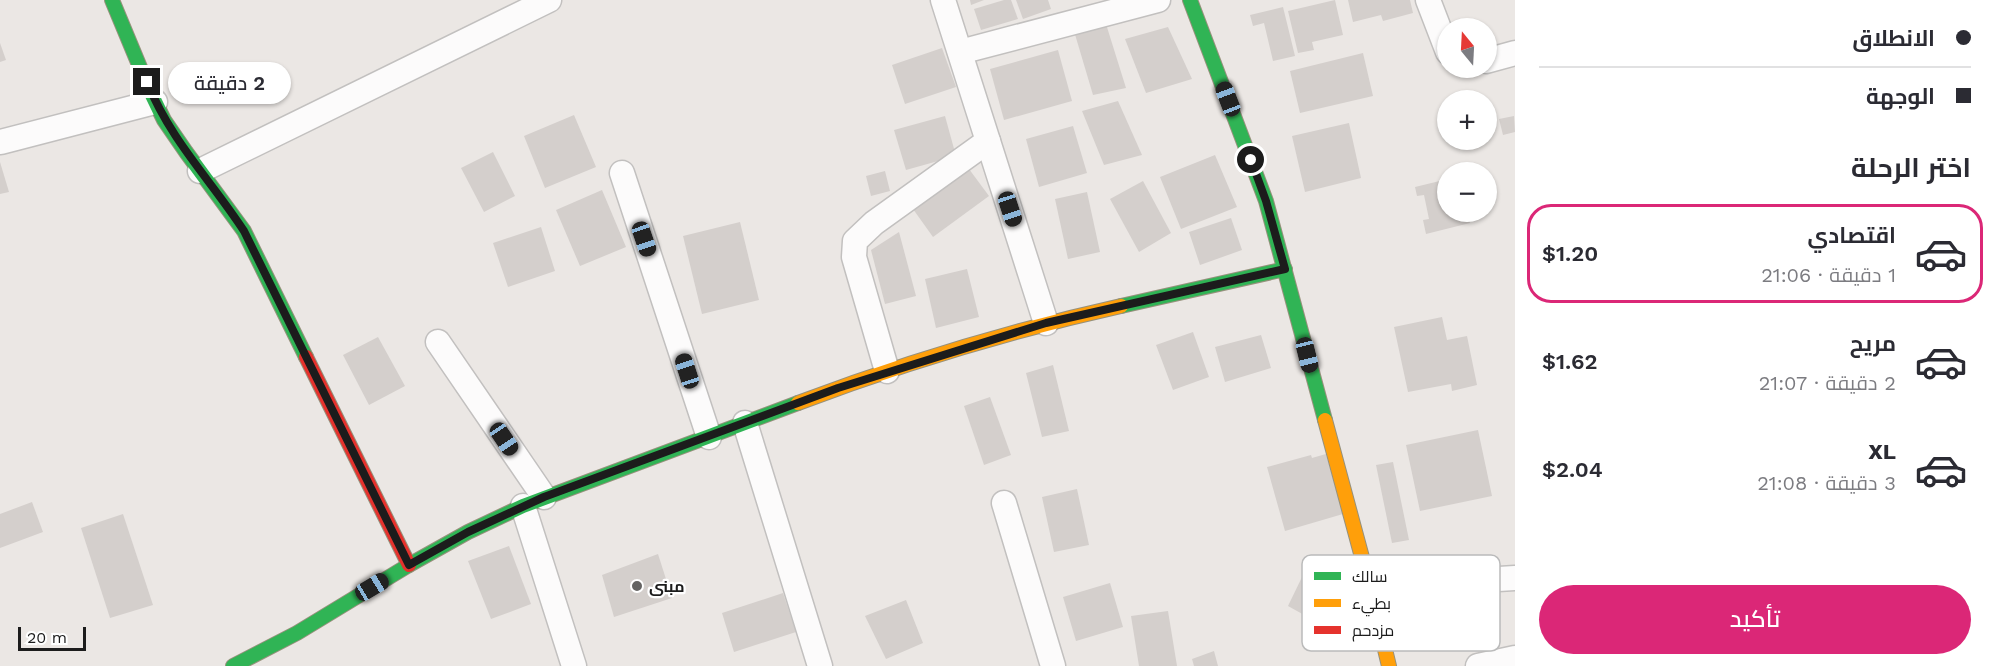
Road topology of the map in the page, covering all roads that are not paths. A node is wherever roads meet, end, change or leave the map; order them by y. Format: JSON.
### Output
{"nodes":[{"id":1,"x":112,"y":0,"type":"edge"},
{"id":2,"x":549,"y":0,"type":"edge"},
{"id":3,"x":943,"y":0,"type":"edge"},
{"id":4,"x":1158,"y":0,"type":"edge"},
{"id":5,"x":1190,"y":0,"type":"edge"},
{"id":6,"x":1428,"y":0,"type":"edge"},
{"id":7,"x":1437,"y":27,"type":"edge"},
{"id":8,"x":960,"y":52,"type":"junction"},
{"id":9,"x":1515,"y":52,"type":"edge"},
{"id":10,"x":1497,"y":57,"type":"edge"},
{"id":11,"x":155,"y":102,"type":"junction"},
{"id":12,"x":988,"y":141,"type":"junction"},
{"id":13,"x":1,"y":142,"type":"edge"},
{"id":14,"x":200,"y":171,"type":"junction"},
{"id":15,"x":622,"y":173,"type":"dead end"},
{"id":16,"x":1285,"y":269,"type":"junction"},
{"id":17,"x":1046,"y":323,"type":"junction"},
{"id":18,"x":438,"y":342,"type":"dead end"},
{"id":19,"x":887,"y":371,"type":"junction"},
{"id":20,"x":745,"y":423,"type":"junction"},
{"id":21,"x":709,"y":437,"type":"junction"},
{"id":22,"x":533,"y":502,"type":"junction"},
{"id":23,"x":1004,"y":503,"type":"dead end"},
{"id":24,"x":1361,"y":555,"type":"edge"},
{"id":25,"x":409,"y":565,"type":"junction"},
{"id":26,"x":1515,"y":578,"type":"edge"},
{"id":27,"x":1500,"y":579,"type":"edge"},
{"id":28,"x":1385,"y":651,"type":"edge"},
{"id":29,"x":1515,"y":658,"type":"edge"},
{"id":30,"x":233,"y":666,"type":"edge"},
{"id":31,"x":574,"y":666,"type":"edge"},
{"id":32,"x":820,"y":666,"type":"edge"},
{"id":33,"x":1053,"y":666,"type":"edge"},
{"id":34,"x":1389,"y":666,"type":"edge"},
{"id":35,"x":1478,"y":666,"type":"edge"}],
"edges":[{"from":1,"to":11,"type":"street"},
{"from":2,"to":14,"type":"street"},
{"from":3,"to":8,"type":"street"},
{"from":4,"to":8,"type":"street"},
{"from":5,"to":16,"type":"street"},
{"from":6,"to":7,"type":"street"},
{"from":8,"to":12,"type":"street"},
{"from":9,"to":10,"type":"street"},
{"from":11,"to":13,"type":"street"},
{"from":11,"to":14,"type":"street"},
{"from":12,"to":17,"type":"street"},
{"from":12,"to":19,"type":"street"},
{"from":14,"to":25,"type":"street"},
{"from":15,"to":21,"type":"street"},
{"from":16,"to":17,"type":"street"},
{"from":16,"to":24,"type":"street"},
{"from":17,"to":19,"type":"street"},
{"from":18,"to":22,"type":"street"},
{"from":19,"to":20,"type":"street"},
{"from":20,"to":21,"type":"street"},
{"from":20,"to":32,"type":"street"},
{"from":21,"to":22,"type":"street"},
{"from":22,"to":25,"type":"street"},
{"from":22,"to":31,"type":"street"},
{"from":23,"to":33,"type":"street"},
{"from":25,"to":30,"type":"street"},
{"from":26,"to":27,"type":"street"},
{"from":28,"to":34,"type":"street"},
{"from":29,"to":35,"type":"street"}]}
